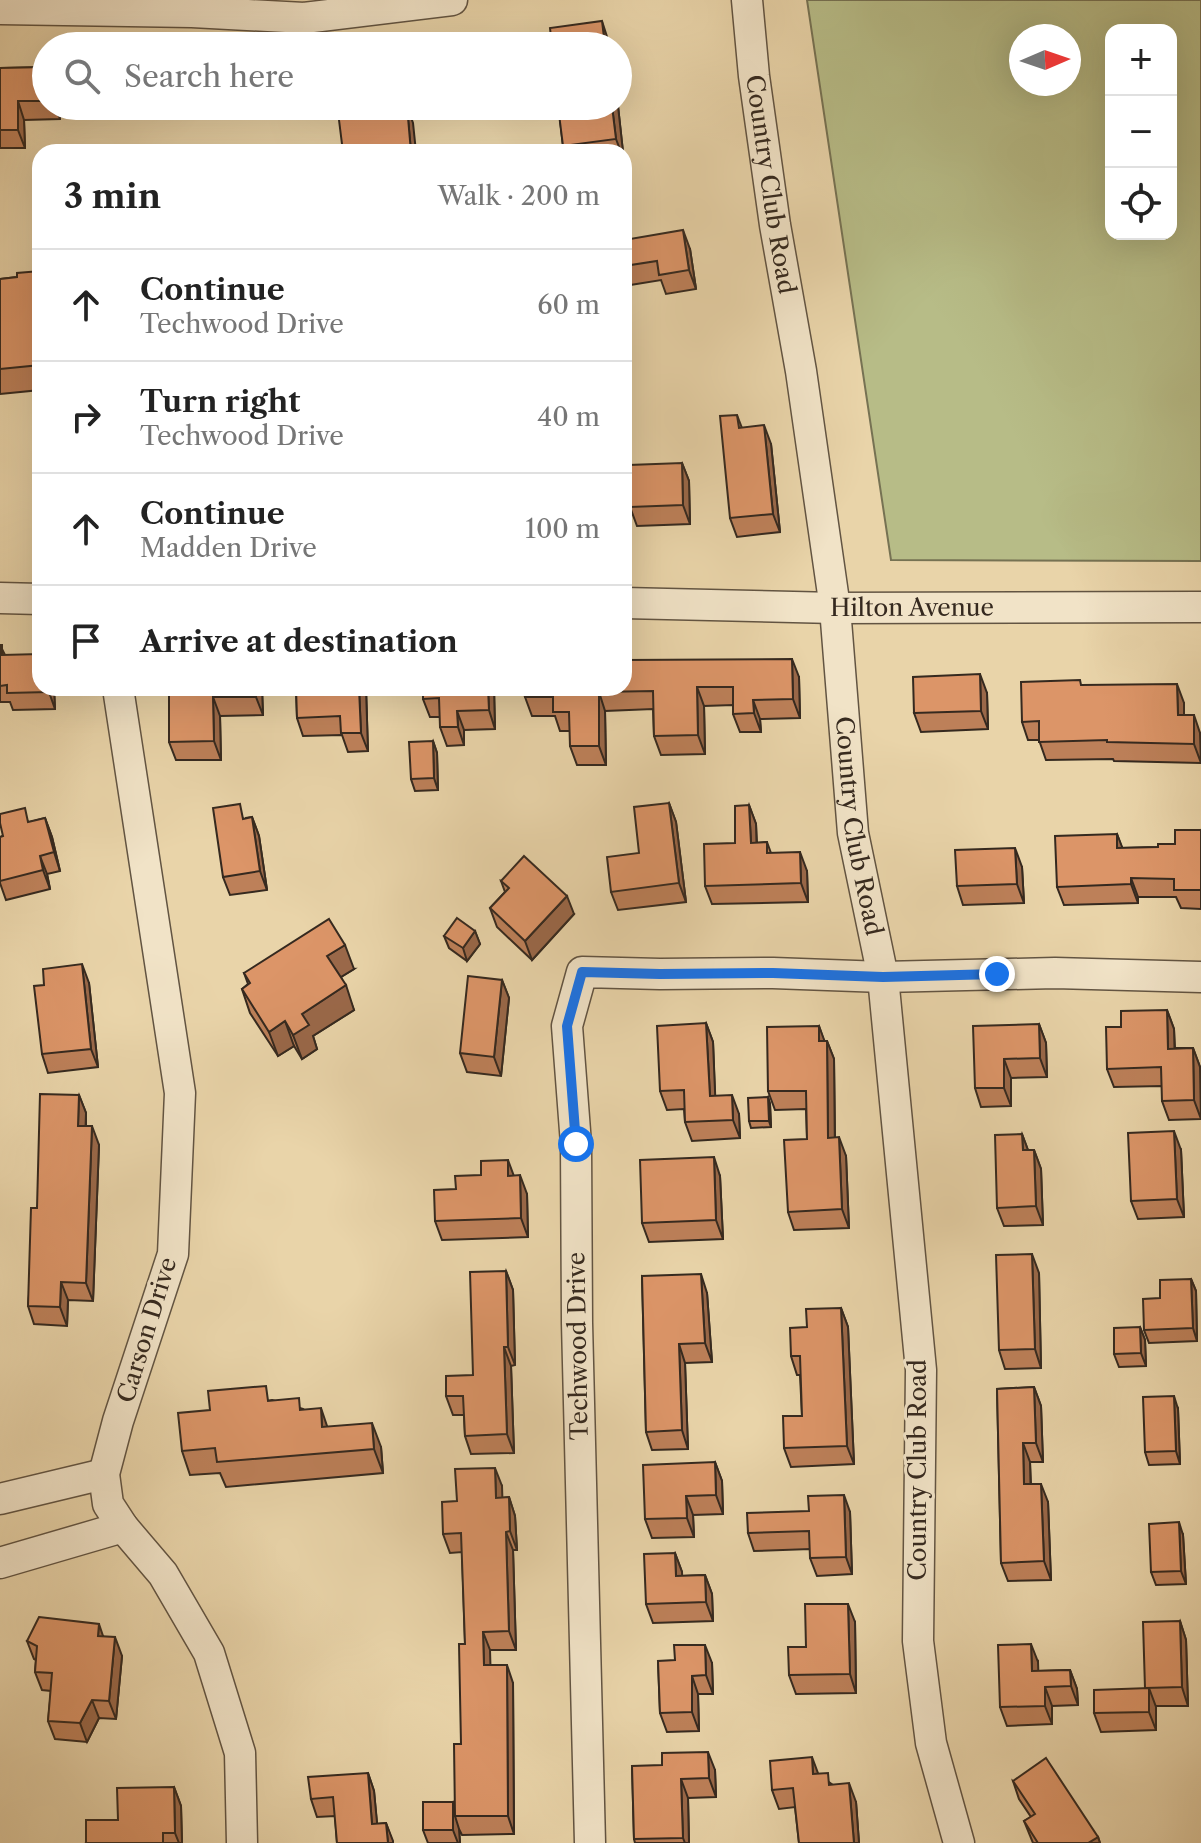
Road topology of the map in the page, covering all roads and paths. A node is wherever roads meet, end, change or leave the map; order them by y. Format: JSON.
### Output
{"nodes":[{"id":1,"x":452,"y":0,"type":"edge"},
{"id":2,"x":747,"y":0,"type":"edge"},
{"id":3,"x":192,"y":6,"type":"edge"},
{"id":4,"x":0,"y":9,"type":"edge"},
{"id":5,"x":0,"y":598,"type":"edge"},
{"id":6,"x":32,"y":599,"type":"edge"},
{"id":7,"x":632,"y":603,"type":"edge"},
{"id":8,"x":1201,"y":607,"type":"edge"},
{"id":9,"x":835,"y":608,"type":"junction"},
{"id":10,"x":119,"y":696,"type":"edge"},
{"id":11,"x":883,"y":977,"type":"junction"},
{"id":12,"x":1201,"y":977,"type":"edge"},
{"id":13,"x":104,"y":1474,"type":"junction"},
{"id":14,"x":0,"y":1499,"type":"edge"},
{"id":15,"x":123,"y":1527,"type":"junction"},
{"id":16,"x":0,"y":1563,"type":"edge"},
{"id":17,"x":242,"y":1843,"type":"edge"},
{"id":18,"x":590,"y":1843,"type":"edge"},
{"id":19,"x":959,"y":1843,"type":"edge"}],
"edges":[{"from":1,"to":3,"type":"street"},
{"from":2,"to":9,"type":"street","name":"Country Club Road"},
{"from":3,"to":4,"type":"street"},
{"from":5,"to":6,"type":"street"},
{"from":7,"to":9,"type":"street","name":"Hilton Avenue"},
{"from":8,"to":9,"type":"street","name":"Hilton Avenue"},
{"from":9,"to":11,"type":"street","name":"Country Club Road"},
{"from":10,"to":13,"type":"street","name":"Carson Drive"},
{"from":11,"to":12,"type":"street"},
{"from":11,"to":18,"type":"street","name":"Techwood Drive"},
{"from":11,"to":19,"type":"street","name":"Country Club Road"},
{"from":13,"to":14,"type":"street"},
{"from":13,"to":15,"type":"street","name":"Carson Drive"},
{"from":15,"to":16,"type":"street"},
{"from":15,"to":17,"type":"street","name":"Carson Drive"}]}
